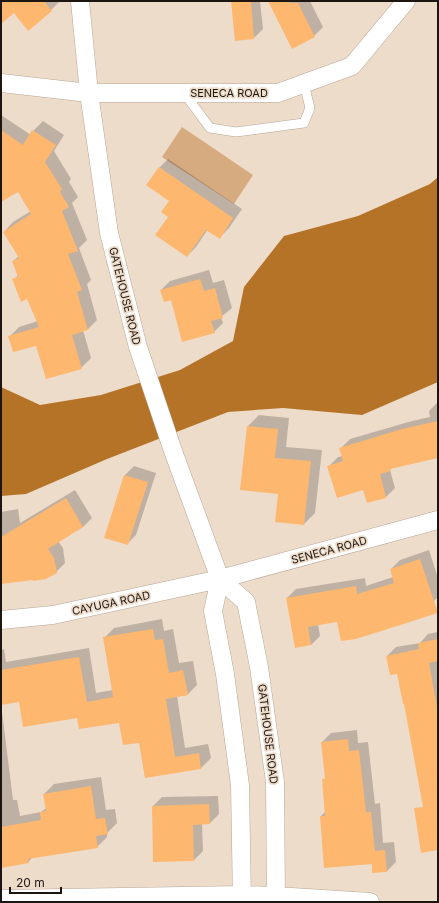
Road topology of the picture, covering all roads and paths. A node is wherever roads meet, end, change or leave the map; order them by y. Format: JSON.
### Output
{"nodes":[{"id":1,"x":80,"y":1,"type":"edge"},
{"id":2,"x":406,"y":1,"type":"edge"},
{"id":3,"x":1,"y":83,"type":"edge"},
{"id":4,"x":304,"y":84,"type":"junction"},
{"id":5,"x":89,"y":93,"type":"junction"},
{"id":6,"x":184,"y":93,"type":"junction"},
{"id":7,"x":438,"y":520,"type":"edge"},
{"id":8,"x":220,"y":579,"type":"junction"},
{"id":9,"x":1,"y":620,"type":"edge"},
{"id":10,"x":1,"y":899,"type":"edge"},
{"id":11,"x":242,"y":899,"type":"edge"},
{"id":12,"x":276,"y":899,"type":"edge"},
{"id":13,"x":370,"y":902,"type":"edge"}],
"edges":[{"from":1,"to":5,"type":"street","name":"GATEHOUSE ROAD"},
{"from":2,"to":4,"type":"street","name":"SENECA ROAD"},
{"from":3,"to":5,"type":"street"},
{"from":4,"to":6,"type":"street","name":"SENECA ROAD"},
{"from":4,"to":6,"type":"lane"},
{"from":5,"to":6,"type":"street","name":"SENECA ROAD"},
{"from":5,"to":8,"type":"street","name":"GATEHOUSE ROAD"},
{"from":7,"to":8,"type":"street","name":"SENECA ROAD"},
{"from":8,"to":9,"type":"street","name":"CAYUGA ROAD"},
{"from":8,"to":11,"type":"street"},
{"from":8,"to":12,"type":"street","name":"GATEHOUSE ROAD"},
{"from":10,"to":11,"type":"street"},
{"from":11,"to":12,"type":"street"},
{"from":12,"to":13,"type":"street"}]}
